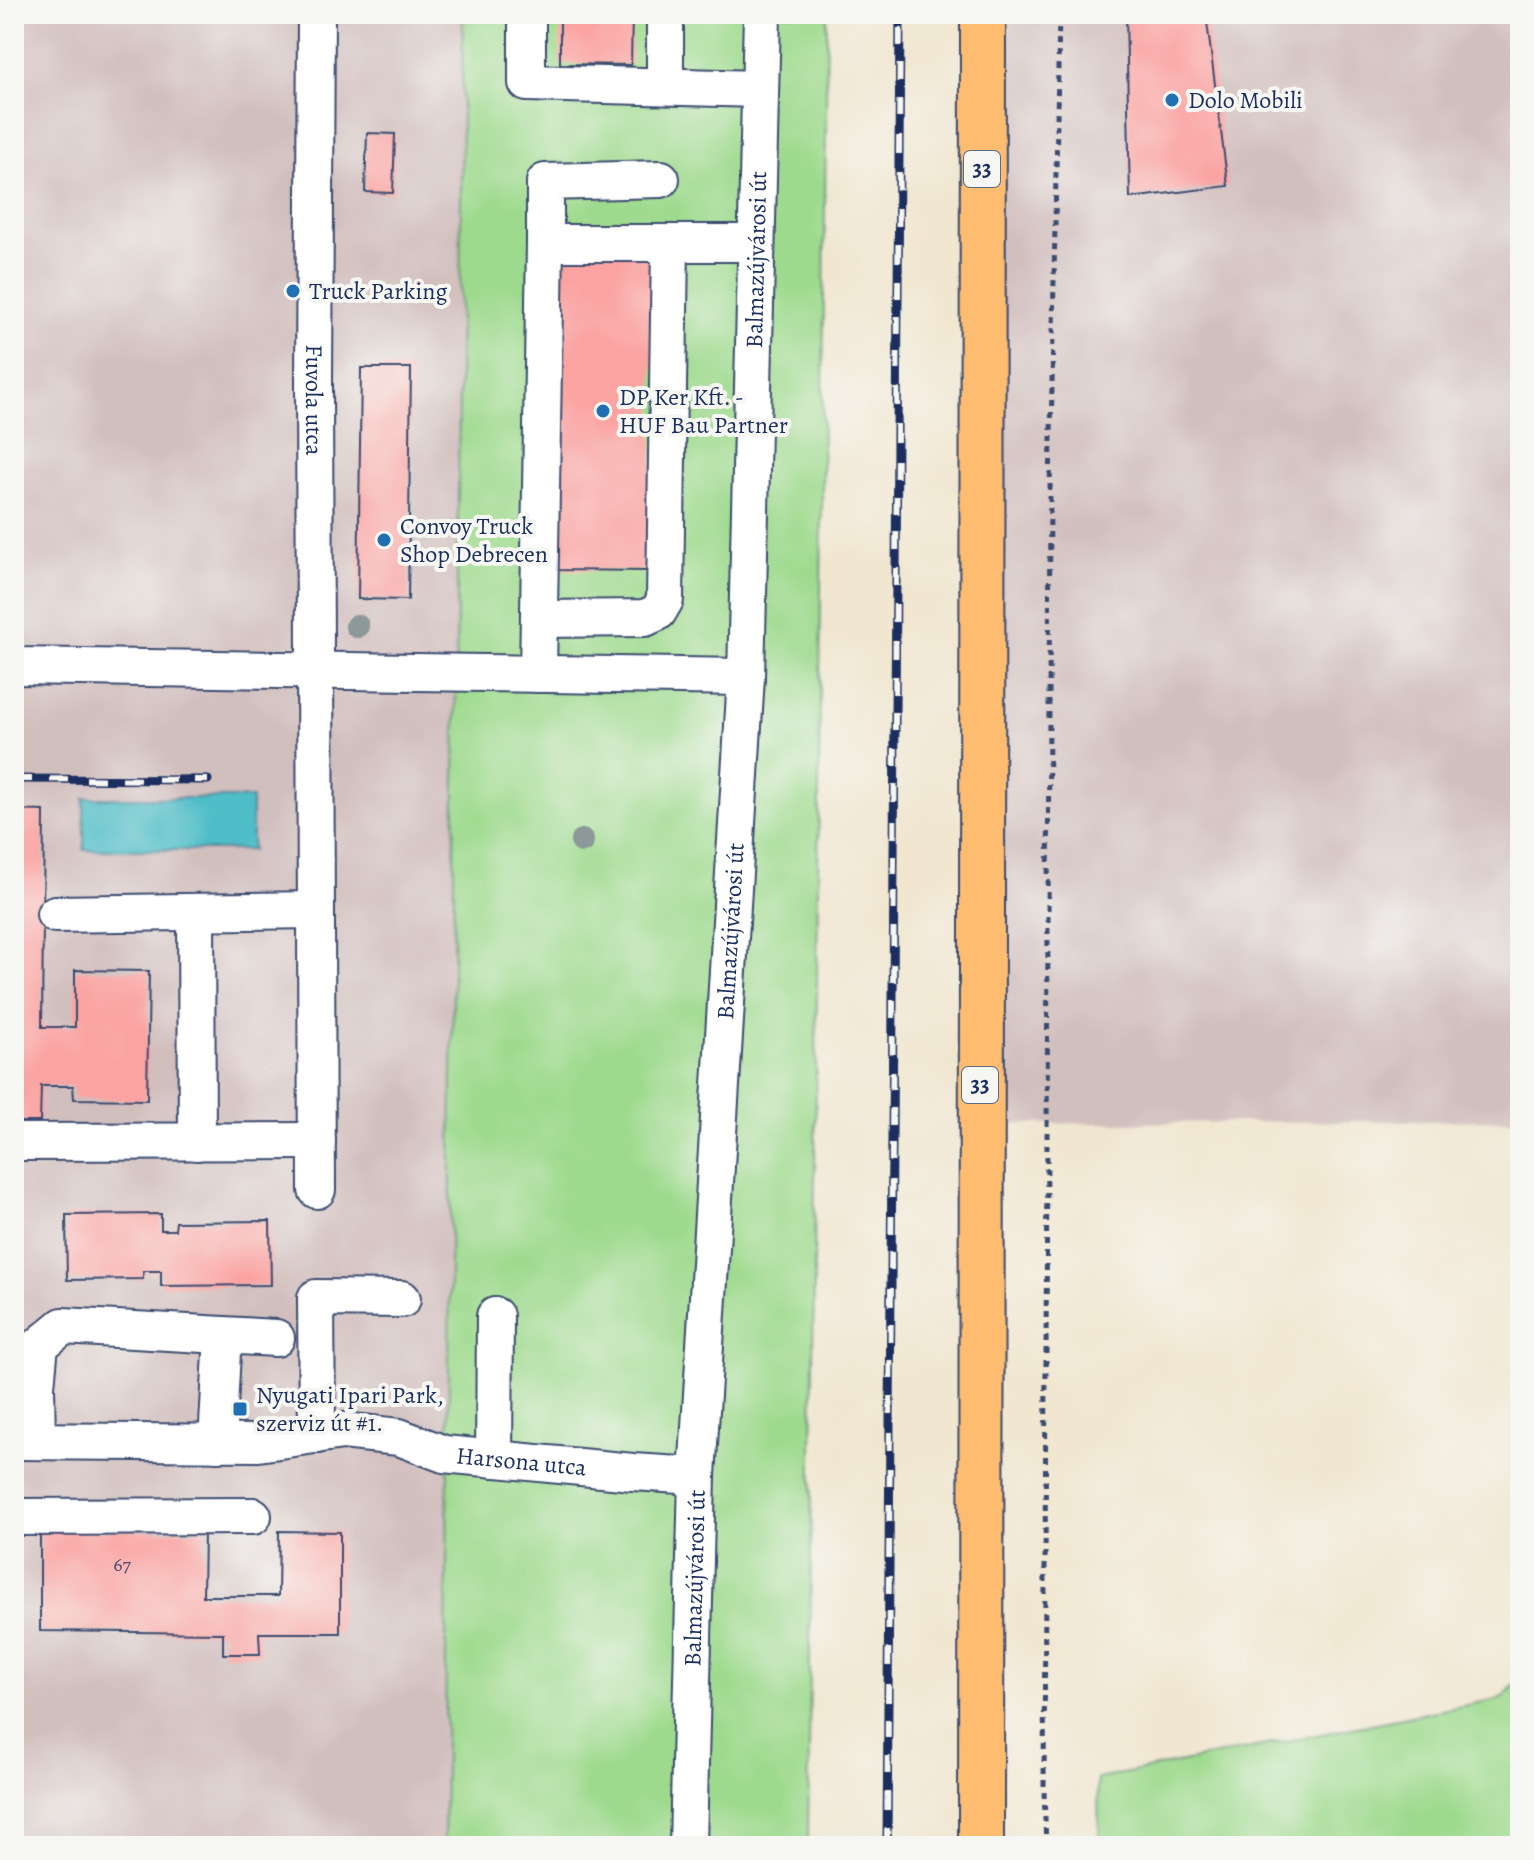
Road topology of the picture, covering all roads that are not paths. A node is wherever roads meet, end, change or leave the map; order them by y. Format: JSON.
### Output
{"nodes":[{"id":1,"x":316,"y":14,"type":"edge"},
{"id":2,"x":527,"y":14,"type":"edge"},
{"id":3,"x":665,"y":14,"type":"edge"},
{"id":4,"x":762,"y":14,"type":"edge"},
{"id":5,"x":983,"y":14,"type":"edge"},
{"id":6,"x":665,"y":86,"type":"junction"},
{"id":7,"x":760,"y":89,"type":"junction"},
{"id":8,"x":661,"y":179,"type":"dead end"},
{"id":9,"x":545,"y":243,"type":"junction"},
{"id":10,"x":670,"y":243,"type":"junction"},
{"id":11,"x":756,"y":243,"type":"junction"},
{"id":12,"x":539,"y":619,"type":"junction"},
{"id":13,"x":14,"y":666,"type":"edge"},
{"id":14,"x":315,"y":670,"type":"junction"},
{"id":15,"x":538,"y":674,"type":"junction"},
{"id":16,"x":746,"y":677,"type":"junction"},
{"id":17,"x":316,"y":910,"type":"junction"},
{"id":18,"x":196,"y":912,"type":"junction"},
{"id":19,"x":55,"y":914,"type":"dead end"},
{"id":20,"x":317,"y":1141,"type":"junction"},
{"id":21,"x":14,"y":1142,"type":"edge"},
{"id":22,"x":197,"y":1142,"type":"junction"},
{"id":23,"x":317,"y":1190,"type":"dead end"},
{"id":24,"x":402,"y":1299,"type":"dead end"},
{"id":25,"x":495,"y":1316,"type":"dead end"},
{"id":26,"x":223,"y":1335,"type":"junction"},
{"id":27,"x":276,"y":1338,"type":"dead end"},
{"id":28,"x":317,"y":1435,"type":"junction"},
{"id":29,"x":26,"y":1441,"type":"edge"},
{"id":30,"x":217,"y":1443,"type":"junction"},
{"id":31,"x":494,"y":1459,"type":"junction"},
{"id":32,"x":697,"y":1476,"type":"junction"},
{"id":33,"x":253,"y":1516,"type":"dead end"},
{"id":34,"x":14,"y":1517,"type":"edge"},
{"id":35,"x":688,"y":1846,"type":"edge"},
{"id":36,"x":981,"y":1846,"type":"edge"}],
"edges":[{"from":1,"to":14,"type":"street","name":"Fuvola utca"},
{"from":2,"to":6,"type":"street"},
{"from":3,"to":6,"type":"street"},
{"from":4,"to":7,"type":"street","name":"Balmazújvárosi út"},
{"from":5,"to":36,"type":"main road","number":"33"},
{"from":6,"to":7,"type":"street"},
{"from":7,"to":11,"type":"street","name":"Balmazújvárosi út"},
{"from":8,"to":9,"type":"street"},
{"from":9,"to":10,"type":"street"},
{"from":9,"to":12,"type":"street"},
{"from":10,"to":11,"type":"street"},
{"from":10,"to":12,"type":"street"},
{"from":11,"to":16,"type":"street","name":"Balmazújvárosi út"},
{"from":12,"to":15,"type":"street"},
{"from":13,"to":14,"type":"street"},
{"from":14,"to":15,"type":"street"},
{"from":14,"to":17,"type":"street","name":"Fuvola utca"},
{"from":15,"to":16,"type":"street"},
{"from":16,"to":32,"type":"street","name":"Balmazújvárosi út"},
{"from":17,"to":18,"type":"street"},
{"from":17,"to":20,"type":"street","name":"Fuvola utca"},
{"from":18,"to":19,"type":"street"},
{"from":18,"to":22,"type":"street"},
{"from":20,"to":22,"type":"street"},
{"from":20,"to":23,"type":"street","name":"Fuvola utca"},
{"from":21,"to":22,"type":"street"},
{"from":24,"to":28,"type":"street"},
{"from":25,"to":31,"type":"street"},
{"from":26,"to":27,"type":"street"},
{"from":26,"to":29,"type":"street"},
{"from":26,"to":30,"type":"street"},
{"from":28,"to":30,"type":"street","name":"Harsona utca"},
{"from":28,"to":31,"type":"street","name":"Harsona utca"},
{"from":29,"to":30,"type":"street","name":"Harsona utca"},
{"from":31,"to":32,"type":"street","name":"Harsona utca"},
{"from":32,"to":35,"type":"street","name":"Balmazújvárosi út"},
{"from":33,"to":34,"type":"street"}]}
